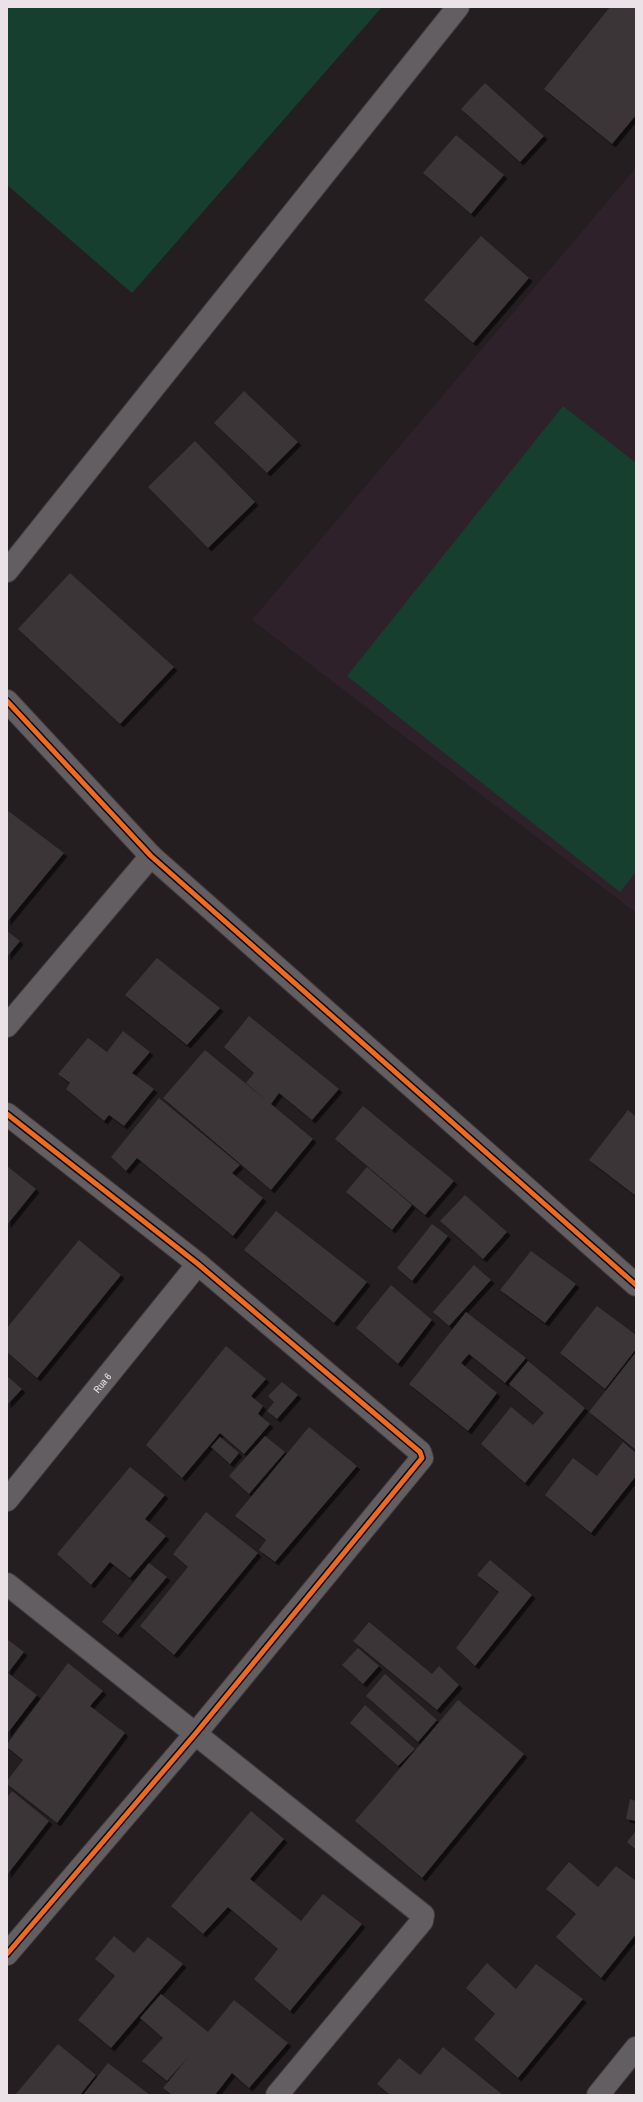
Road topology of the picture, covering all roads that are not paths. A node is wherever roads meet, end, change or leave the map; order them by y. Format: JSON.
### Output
{"nodes":[{"id":1,"x":458,"y":7,"type":"edge"},
{"id":2,"x":7,"y":571,"type":"edge"},
{"id":3,"x":7,"y":701,"type":"edge"},
{"id":4,"x":151,"y":856,"type":"junction"},
{"id":5,"x":7,"y":1026,"type":"edge"},
{"id":6,"x":7,"y":1114,"type":"edge"},
{"id":7,"x":198,"y":1264,"type":"junction"},
{"id":8,"x":636,"y":1285,"type":"edge"},
{"id":9,"x":7,"y":1500,"type":"edge"},
{"id":10,"x":7,"y":1584,"type":"edge"},
{"id":11,"x":196,"y":1734,"type":"junction"},
{"id":12,"x":7,"y":1954,"type":"edge"},
{"id":13,"x":636,"y":2048,"type":"edge"},
{"id":14,"x":278,"y":2095,"type":"edge"},
{"id":15,"x":598,"y":2095,"type":"edge"}],
"edges":[{"from":1,"to":2,"type":"street"},
{"from":3,"to":4,"type":"street"},
{"from":4,"to":5,"type":"street"},
{"from":4,"to":8,"type":"street"},
{"from":6,"to":7,"type":"street"},
{"from":7,"to":9,"type":"street","name":"Rua 6"},
{"from":7,"to":11,"type":"street"},
{"from":10,"to":11,"type":"street"},
{"from":11,"to":12,"type":"street"},
{"from":11,"to":14,"type":"street"},
{"from":13,"to":15,"type":"street"}]}
